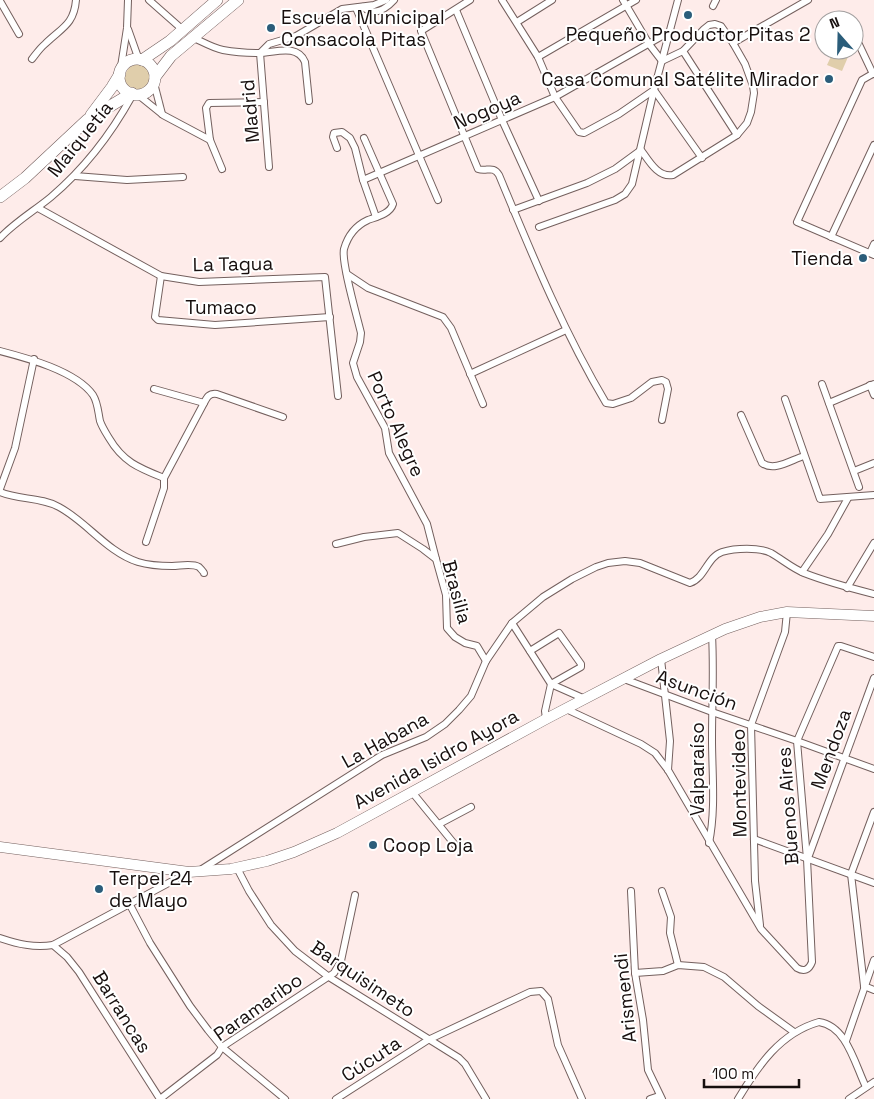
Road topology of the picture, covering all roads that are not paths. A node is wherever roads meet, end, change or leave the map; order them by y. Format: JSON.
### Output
{"nodes":[{"id":1,"x":76,"y":0,"type":"edge"},
{"id":2,"x":128,"y":0,"type":"edge"},
{"id":3,"x":150,"y":0,"type":"edge"},
{"id":4,"x":217,"y":0,"type":"edge"},
{"id":5,"x":238,"y":0,"type":"edge"},
{"id":6,"x":386,"y":0,"type":"edge"},
{"id":7,"x":394,"y":0,"type":"edge"},
{"id":8,"x":470,"y":0,"type":"edge"},
{"id":9,"x":502,"y":0,"type":"edge"},
{"id":10,"x":552,"y":0,"type":"edge"},
{"id":11,"x":636,"y":0,"type":"edge"},
{"id":12,"x":678,"y":0,"type":"edge"},
{"id":13,"x":808,"y":0,"type":"edge"},
{"id":14,"x":0,"y":1,"type":"edge"},
{"id":15,"x":625,"y":3,"type":"edge"},
{"id":16,"x":363,"y":7,"type":"junction"},
{"id":17,"x":356,"y":8,"type":"junction"},
{"id":18,"x":456,"y":10,"type":"junction"},
{"id":19,"x":516,"y":22,"type":"junction"},
{"id":20,"x":127,"y":28,"type":"junction"},
{"id":21,"x":183,"y":30,"type":"junction"},
{"id":22,"x":671,"y":31,"type":"junction"},
{"id":23,"x":19,"y":34,"type":"dead end"},
{"id":24,"x":194,"y":38,"type":"junction"},
{"id":25,"x":733,"y":43,"type":"junction"},
{"id":26,"x":649,"y":44,"type":"junction"},
{"id":27,"x":683,"y":51,"type":"junction"},
{"id":28,"x":260,"y":53,"type":"junction"},
{"id":29,"x":864,"y":54,"type":"edge"},
{"id":30,"x":538,"y":57,"type":"junction"},
{"id":31,"x":32,"y":59,"type":"dead end"},
{"id":32,"x":140,"y":60,"type":"junction"},
{"id":33,"x":662,"y":61,"type":"junction"},
{"id":34,"x":120,"y":73,"type":"junction"},
{"id":35,"x":874,"y":74,"type":"edge"},
{"id":36,"x":154,"y":80,"type":"junction"},
{"id":37,"x":654,"y":90,"type":"junction"},
{"id":38,"x":134,"y":94,"type":"junction"},
{"id":39,"x":555,"y":97,"type":"junction"},
{"id":40,"x":309,"y":101,"type":"dead end"},
{"id":41,"x":264,"y":102,"type":"junction"},
{"id":42,"x":163,"y":115,"type":"junction"},
{"id":43,"x":87,"y":120,"type":"junction"},
{"id":44,"x":502,"y":120,"type":"junction"},
{"id":45,"x":737,"y":135,"type":"junction"},
{"id":46,"x":464,"y":136,"type":"junction"},
{"id":47,"x":364,"y":138,"type":"dead end"},
{"id":48,"x":210,"y":140,"type":"junction"},
{"id":49,"x":874,"y":145,"type":"edge"},
{"id":50,"x":336,"y":148,"type":"dead end"},
{"id":51,"x":641,"y":150,"type":"junction"},
{"id":52,"x":419,"y":155,"type":"junction"},
{"id":53,"x":702,"y":158,"type":"junction"},
{"id":54,"x":269,"y":167,"type":"dead end"},
{"id":55,"x":222,"y":169,"type":"dead end"},
{"id":56,"x":379,"y":173,"type":"junction"},
{"id":57,"x":75,"y":176,"type":"junction"},
{"id":58,"x":182,"y":177,"type":"dead end"},
{"id":59,"x":363,"y":180,"type":"junction"},
{"id":60,"x":0,"y":197,"type":"edge"},
{"id":61,"x":438,"y":200,"type":"dead end"},
{"id":62,"x":539,"y":201,"type":"junction"},
{"id":63,"x":38,"y":208,"type":"junction"},
{"id":64,"x":513,"y":210,"type":"junction"},
{"id":65,"x":376,"y":216,"type":"junction"},
{"id":66,"x":539,"y":227,"type":"dead end"},
{"id":67,"x":831,"y":237,"type":"junction"},
{"id":68,"x":0,"y":238,"type":"edge"},
{"id":69,"x":874,"y":244,"type":"edge"},
{"id":70,"x":872,"y":254,"type":"edge"},
{"id":71,"x":346,"y":272,"type":"junction"},
{"id":72,"x":160,"y":276,"type":"junction"},
{"id":73,"x":330,"y":317,"type":"junction"},
{"id":74,"x":566,"y":330,"type":"junction"},
{"id":75,"x":0,"y":351,"type":"edge"},
{"id":76,"x":34,"y":359,"type":"junction"},
{"id":77,"x":470,"y":374,"type":"junction"},
{"id":78,"x":822,"y":384,"type":"dead end"},
{"id":79,"x":872,"y":384,"type":"edge"},
{"id":80,"x":154,"y":389,"type":"dead end"},
{"id":81,"x":874,"y":395,"type":"edge"},
{"id":82,"x":338,"y":396,"type":"dead end"},
{"id":83,"x":785,"y":399,"type":"dead end"},
{"id":84,"x":204,"y":403,"type":"junction"},
{"id":85,"x":829,"y":403,"type":"junction"},
{"id":86,"x":483,"y":404,"type":"dead end"},
{"id":87,"x":741,"y":415,"type":"dead end"},
{"id":88,"x":283,"y":417,"type":"dead end"},
{"id":89,"x":662,"y":420,"type":"dead end"},
{"id":90,"x":804,"y":456,"type":"junction"},
{"id":91,"x":874,"y":463,"type":"edge"},
{"id":92,"x":854,"y":471,"type":"junction"},
{"id":93,"x":164,"y":478,"type":"junction"},
{"id":94,"x":859,"y":487,"type":"dead end"},
{"id":95,"x":0,"y":490,"type":"edge"},
{"id":96,"x":874,"y":495,"type":"edge"},
{"id":97,"x":848,"y":498,"type":"junction"},
{"id":98,"x":146,"y":542,"type":"dead end"},
{"id":99,"x":874,"y":543,"type":"edge"},
{"id":100,"x":336,"y":544,"type":"dead end"},
{"id":101,"x":436,"y":559,"type":"junction"},
{"id":102,"x":802,"y":572,"type":"junction"},
{"id":103,"x":204,"y":573,"type":"dead end"},
{"id":104,"x":847,"y":588,"type":"junction"},
{"id":105,"x":874,"y":594,"type":"edge"},
{"id":106,"x":787,"y":612,"type":"junction"},
{"id":107,"x":874,"y":616,"type":"edge"},
{"id":108,"x":512,"y":623,"type":"junction"},
{"id":109,"x":712,"y":635,"type":"junction"},
{"id":110,"x":530,"y":652,"type":"junction"},
{"id":111,"x":874,"y":657,"type":"edge"},
{"id":112,"x":661,"y":659,"type":"junction"},
{"id":113,"x":486,"y":662,"type":"junction"},
{"id":114,"x":874,"y":678,"type":"edge"},
{"id":115,"x":624,"y":679,"type":"junction"},
{"id":116,"x":551,"y":684,"type":"junction"},
{"id":117,"x":665,"y":695,"type":"junction"},
{"id":118,"x":585,"y":699,"type":"junction"},
{"id":119,"x":566,"y":709,"type":"junction"},
{"id":120,"x":712,"y":712,"type":"junction"},
{"id":121,"x":546,"y":719,"type":"junction"},
{"id":122,"x":751,"y":725,"type":"junction"},
{"id":123,"x":797,"y":741,"type":"junction"},
{"id":124,"x":844,"y":758,"type":"junction"},
{"id":125,"x":874,"y":769,"type":"edge"},
{"id":126,"x":668,"y":770,"type":"junction"},
{"id":127,"x":412,"y":792,"type":"junction"},
{"id":128,"x":471,"y":807,"type":"dead end"},
{"id":129,"x":874,"y":812,"type":"edge"},
{"id":130,"x":439,"y":824,"type":"junction"},
{"id":131,"x":754,"y":839,"type":"junction"},
{"id":132,"x":709,"y":842,"type":"junction"},
{"id":133,"x":456,"y":846,"type":"dead end"},
{"id":134,"x":0,"y":847,"type":"edge"},
{"id":135,"x":807,"y":859,"type":"junction"},
{"id":136,"x":237,"y":868,"type":"junction"},
{"id":137,"x":194,"y":872,"type":"junction"},
{"id":138,"x":851,"y":874,"type":"junction"},
{"id":139,"x":874,"y":884,"type":"edge"},
{"id":140,"x":631,"y":891,"type":"dead end"},
{"id":141,"x":662,"y":891,"type":"dead end"},
{"id":142,"x":355,"y":895,"type":"dead end"},
{"id":143,"x":130,"y":905,"type":"junction"},
{"id":144,"x":761,"y":929,"type":"junction"},
{"id":145,"x":0,"y":938,"type":"edge"},
{"id":146,"x":53,"y":945,"type":"junction"},
{"id":147,"x":874,"y":960,"type":"edge"},
{"id":148,"x":678,"y":966,"type":"junction"},
{"id":149,"x":635,"y":972,"type":"junction"},
{"id":150,"x":329,"y":977,"type":"junction"},
{"id":151,"x":864,"y":986,"type":"junction"},
{"id":152,"x":874,"y":990,"type":"edge"},
{"id":153,"x":794,"y":1032,"type":"junction"},
{"id":154,"x":428,"y":1040,"type":"junction"},
{"id":155,"x":846,"y":1041,"type":"junction"},
{"id":156,"x":222,"y":1046,"type":"junction"},
{"id":157,"x":874,"y":1082,"type":"edge"},
{"id":158,"x":866,"y":1087,"type":"junction"},
{"id":159,"x":660,"y":1098,"type":"edge"},
{"id":160,"x":160,"y":1099,"type":"edge"},
{"id":161,"x":285,"y":1099,"type":"edge"},
{"id":162,"x":336,"y":1099,"type":"edge"},
{"id":163,"x":486,"y":1099,"type":"edge"},
{"id":164,"x":582,"y":1099,"type":"edge"},
{"id":165,"x":650,"y":1099,"type":"edge"},
{"id":166,"x":738,"y":1099,"type":"edge"},
{"id":167,"x":849,"y":1099,"type":"edge"}],
"edges":[{"from":1,"to":31,"type":"street"},
{"from":2,"to":20,"type":"street"},
{"from":3,"to":21,"type":"street"},
{"from":4,"to":21,"type":"highway"},
{"from":5,"to":24,"type":"highway"},
{"from":6,"to":16,"type":"street"},
{"from":7,"to":16,"type":"street"},
{"from":8,"to":18,"type":"street"},
{"from":9,"to":19,"type":"street"},
{"from":10,"to":19,"type":"street"},
{"from":11,"to":15,"type":"street"},
{"from":12,"to":22,"type":"street"},
{"from":13,"to":25,"type":"street"},
{"from":14,"to":23,"type":"street"},
{"from":15,"to":26,"type":"street"},
{"from":15,"to":30,"type":"street"},
{"from":16,"to":17,"type":"street"},
{"from":17,"to":28,"type":"street"},
{"from":17,"to":52,"type":"street"},
{"from":18,"to":44,"type":"street"},
{"from":18,"to":46,"type":"street"},
{"from":19,"to":30,"type":"street"},
{"from":20,"to":32,"type":"street"},
{"from":20,"to":34,"type":"street"},
{"from":21,"to":32,"type":"highway"},
{"from":22,"to":26,"type":"street","name":"Nogoya"},
{"from":22,"to":33,"type":"street"},
{"from":24,"to":28,"type":"street"},
{"from":24,"to":36,"type":"highway"},
{"from":25,"to":27,"type":"street"},
{"from":25,"to":45,"type":"street"},
{"from":26,"to":33,"type":"street"},
{"from":26,"to":39,"type":"street","name":"Nogoya"},
{"from":27,"to":33,"type":"street"},
{"from":27,"to":45,"type":"street"},
{"from":28,"to":40,"type":"street"},
{"from":28,"to":41,"type":"street","name":"Madrid"},
{"from":29,"to":35,"type":"street"},
{"from":30,"to":39,"type":"street"},
{"from":32,"to":34,"type":"highway"},
{"from":32,"to":36,"type":"highway"},
{"from":33,"to":37,"type":"street"},
{"from":34,"to":38,"type":"highway"},
{"from":34,"to":43,"type":"highway"},
{"from":35,"to":67,"type":"street"},
{"from":36,"to":38,"type":"highway"},
{"from":36,"to":42,"type":"street"},
{"from":37,"to":39,"type":"street"},
{"from":37,"to":51,"type":"street"},
{"from":37,"to":53,"type":"street"},
{"from":38,"to":42,"type":"street"},
{"from":38,"to":43,"type":"highway"},
{"from":38,"to":57,"type":"street","name":"Maiquetía"},
{"from":39,"to":44,"type":"street","name":"Nogoya"},
{"from":41,"to":48,"type":"street"},
{"from":41,"to":54,"type":"street","name":"Madrid"},
{"from":42,"to":48,"type":"street"},
{"from":43,"to":60,"type":"highway"},
{"from":44,"to":46,"type":"street","name":"Nogoya"},
{"from":44,"to":62,"type":"street"},
{"from":45,"to":53,"type":"street"},
{"from":46,"to":52,"type":"street","name":"Nogoya"},
{"from":46,"to":64,"type":"street"},
{"from":47,"to":56,"type":"street"},
{"from":48,"to":55,"type":"street"},
{"from":49,"to":67,"type":"street"},
{"from":50,"to":59,"type":"street"},
{"from":51,"to":53,"type":"street"},
{"from":51,"to":62,"type":"street"},
{"from":51,"to":66,"type":"street"},
{"from":52,"to":56,"type":"street","name":"Nogoya"},
{"from":52,"to":61,"type":"street"},
{"from":56,"to":59,"type":"street","name":"Nogoya"},
{"from":56,"to":65,"type":"street","name":"Porto Alegre"},
{"from":57,"to":58,"type":"street"},
{"from":57,"to":63,"type":"street","name":"Maiquetía"},
{"from":59,"to":65,"type":"street"},
{"from":62,"to":64,"type":"street"},
{"from":63,"to":68,"type":"street","name":"Maiquetía"},
{"from":63,"to":72,"type":"street","name":"La Tagua"},
{"from":64,"to":74,"type":"street"},
{"from":65,"to":71,"type":"street","name":"Porto Alegre"},
{"from":67,"to":70,"type":"street"},
{"from":69,"to":70,"type":"street"},
{"from":71,"to":77,"type":"street"},
{"from":71,"to":101,"type":"street","name":"Porto Alegre"},
{"from":72,"to":73,"type":"street","name":"La Tagua"},
{"from":72,"to":73,"type":"street","name":"Tumaco"},
{"from":73,"to":82,"type":"street","name":"La Tagua"},
{"from":74,"to":77,"type":"street"},
{"from":74,"to":89,"type":"street"},
{"from":75,"to":76,"type":"street"},
{"from":76,"to":93,"type":"street"},
{"from":76,"to":95,"type":"street"},
{"from":77,"to":86,"type":"street"},
{"from":78,"to":85,"type":"street"},
{"from":79,"to":81,"type":"street"},
{"from":79,"to":85,"type":"street"},
{"from":80,"to":84,"type":"street"},
{"from":83,"to":90,"type":"street"},
{"from":84,"to":88,"type":"street"},
{"from":84,"to":93,"type":"street"},
{"from":85,"to":92,"type":"street"},
{"from":87,"to":90,"type":"street"},
{"from":90,"to":97,"type":"street"},
{"from":91,"to":92,"type":"street"},
{"from":92,"to":94,"type":"street"},
{"from":93,"to":98,"type":"street"},
{"from":95,"to":103,"type":"street"},
{"from":96,"to":97,"type":"street"},
{"from":97,"to":102,"type":"street"},
{"from":99,"to":104,"type":"street"},
{"from":100,"to":101,"type":"street","name":"Brasilia"},
{"from":101,"to":113,"type":"street","name":"Brasilia"},
{"from":102,"to":104,"type":"street"},
{"from":102,"to":108,"type":"street","name":"La Habana"},
{"from":104,"to":105,"type":"street"},
{"from":106,"to":107,"type":"main road","name":"Avenida Isidro Ayora"},
{"from":106,"to":109,"type":"main road","name":"Avenida Isidro Ayora"},
{"from":106,"to":122,"type":"street","name":"Montevideo"},
{"from":108,"to":110,"type":"street"},
{"from":108,"to":113,"type":"street","name":"La Habana"},
{"from":109,"to":112,"type":"main road","name":"Avenida Isidro Ayora"},
{"from":109,"to":120,"type":"street","name":"Valparaíso"},
{"from":110,"to":116,"type":"street"},
{"from":110,"to":116,"type":"street"},
{"from":111,"to":123,"type":"street","name":"Buenos Aires"},
{"from":112,"to":115,"type":"main road","name":"Avenida Isidro Ayora"},
{"from":112,"to":117,"type":"street"},
{"from":113,"to":137,"type":"street","name":"La Habana"},
{"from":114,"to":124,"type":"street","name":"Mendoza"},
{"from":115,"to":117,"type":"street","name":"Asunción"},
{"from":115,"to":118,"type":"main road","name":"Avenida Isidro Ayora"},
{"from":116,"to":118,"type":"street"},
{"from":116,"to":121,"type":"street"},
{"from":117,"to":120,"type":"street","name":"Asunción"},
{"from":117,"to":126,"type":"street"},
{"from":118,"to":119,"type":"main road","name":"Avenida Isidro Ayora"},
{"from":119,"to":121,"type":"main road","name":"Avenida Isidro Ayora"},
{"from":119,"to":126,"type":"street"},
{"from":120,"to":122,"type":"street","name":"Asunción"},
{"from":120,"to":132,"type":"street","name":"Valparaíso"},
{"from":121,"to":127,"type":"main road","name":"Avenida Isidro Ayora"},
{"from":122,"to":123,"type":"street","name":"Asunción"},
{"from":122,"to":131,"type":"street","name":"Montevideo"},
{"from":123,"to":124,"type":"street","name":"Asunción"},
{"from":123,"to":135,"type":"street","name":"Buenos Aires"},
{"from":124,"to":125,"type":"street","name":"Asunción"},
{"from":124,"to":135,"type":"street","name":"Mendoza"},
{"from":126,"to":132,"type":"street"},
{"from":127,"to":130,"type":"street"},
{"from":127,"to":136,"type":"main road","name":"Avenida Isidro Ayora"},
{"from":128,"to":130,"type":"street"},
{"from":129,"to":138,"type":"street"},
{"from":130,"to":133,"type":"street"},
{"from":131,"to":135,"type":"street"},
{"from":131,"to":144,"type":"street","name":"Montevideo"},
{"from":132,"to":144,"type":"street"},
{"from":134,"to":137,"type":"main road","name":"Avenida Isidro Ayora"},
{"from":135,"to":138,"type":"street"},
{"from":135,"to":144,"type":"street","name":"Buenos Aires"},
{"from":136,"to":137,"type":"main road","name":"Avenida Isidro Ayora"},
{"from":136,"to":150,"type":"street","name":"Barquisimeto"},
{"from":137,"to":143,"type":"street","name":"La Habana"},
{"from":138,"to":139,"type":"street"},
{"from":138,"to":151,"type":"street"},
{"from":140,"to":149,"type":"street","name":"Arismendi"},
{"from":141,"to":148,"type":"street"},
{"from":142,"to":150,"type":"street","name":"Paramaribo"},
{"from":143,"to":146,"type":"street","name":"La Habana"},
{"from":143,"to":156,"type":"street"},
{"from":145,"to":146,"type":"street","name":"La Habana"},
{"from":146,"to":160,"type":"street","name":"Barrancas"},
{"from":147,"to":151,"type":"street"},
{"from":148,"to":149,"type":"street"},
{"from":148,"to":153,"type":"street"},
{"from":149,"to":159,"type":"street","name":"Arismendi"},
{"from":150,"to":154,"type":"street","name":"Barquisimeto"},
{"from":150,"to":156,"type":"street","name":"Paramaribo"},
{"from":151,"to":152,"type":"street"},
{"from":151,"to":155,"type":"street"},
{"from":153,"to":155,"type":"street"},
{"from":153,"to":166,"type":"street"},
{"from":154,"to":162,"type":"street","name":"Cúcuta"},
{"from":154,"to":163,"type":"street","name":"Barquisimeto"},
{"from":154,"to":164,"type":"street","name":"Cúcuta"},
{"from":155,"to":158,"type":"street"},
{"from":156,"to":160,"type":"street","name":"Paramaribo"},
{"from":156,"to":161,"type":"street"},
{"from":157,"to":158,"type":"street"},
{"from":158,"to":167,"type":"street"},
{"from":159,"to":165,"type":"street"}]}
